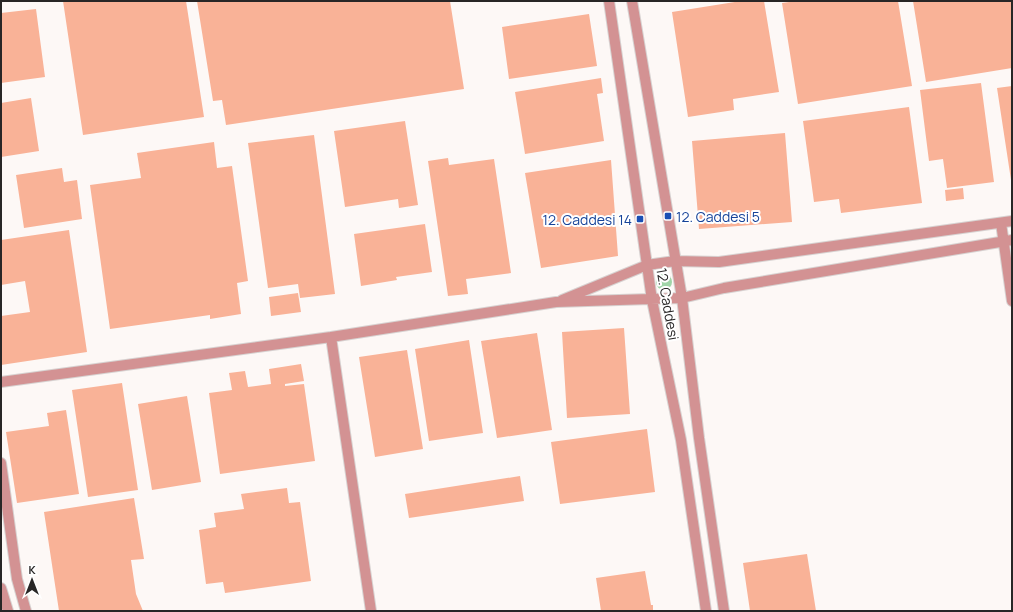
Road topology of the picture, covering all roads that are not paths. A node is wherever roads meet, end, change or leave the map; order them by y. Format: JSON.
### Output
{"nodes":[{"id":1,"x":609,"y":1,"type":"edge"},
{"id":2,"x":632,"y":1,"type":"edge"},
{"id":3,"x":1012,"y":221,"type":"edge"},
{"id":4,"x":1001,"y":223,"type":"junction"},
{"id":5,"x":1008,"y":241,"type":"edge"},
{"id":6,"x":675,"y":261,"type":"junction"},
{"id":7,"x":647,"y":265,"type":"junction"},
{"id":8,"x":682,"y":298,"type":"junction"},
{"id":9,"x":652,"y":300,"type":"junction"},
{"id":10,"x":1012,"y":301,"type":"edge"},
{"id":11,"x":556,"y":302,"type":"junction"},
{"id":12,"x":331,"y":337,"type":"junction"},
{"id":13,"x":1,"y":382,"type":"edge"},
{"id":14,"x":1,"y":463,"type":"edge"},
{"id":15,"x":1,"y":588,"type":"edge"},
{"id":16,"x":8,"y":611,"type":"edge"},
{"id":17,"x":26,"y":611,"type":"edge"},
{"id":18,"x":371,"y":611,"type":"edge"},
{"id":19,"x":706,"y":611,"type":"edge"},
{"id":20,"x":724,"y":611,"type":"edge"}],
"edges":[{"from":1,"to":7,"type":"street","name":"12. Caddesi"},
{"from":2,"to":6,"type":"street","name":"12. Caddesi"},
{"from":3,"to":4,"type":"street"},
{"from":4,"to":5,"type":"street"},
{"from":4,"to":6,"type":"street"},
{"from":5,"to":8,"type":"street"},
{"from":5,"to":10,"type":"street"},
{"from":6,"to":7,"type":"street"},
{"from":6,"to":8,"type":"street","name":"12. Caddesi"},
{"from":7,"to":9,"type":"street","name":"12. Caddesi"},
{"from":7,"to":11,"type":"street"},
{"from":8,"to":9,"type":"street"},
{"from":8,"to":20,"type":"street","name":"12. Caddesi"},
{"from":9,"to":11,"type":"street"},
{"from":9,"to":19,"type":"street","name":"12. Caddesi"},
{"from":11,"to":12,"type":"street"},
{"from":12,"to":13,"type":"street"},
{"from":12,"to":18,"type":"street"},
{"from":14,"to":17,"type":"street"},
{"from":15,"to":16,"type":"street"}]}
